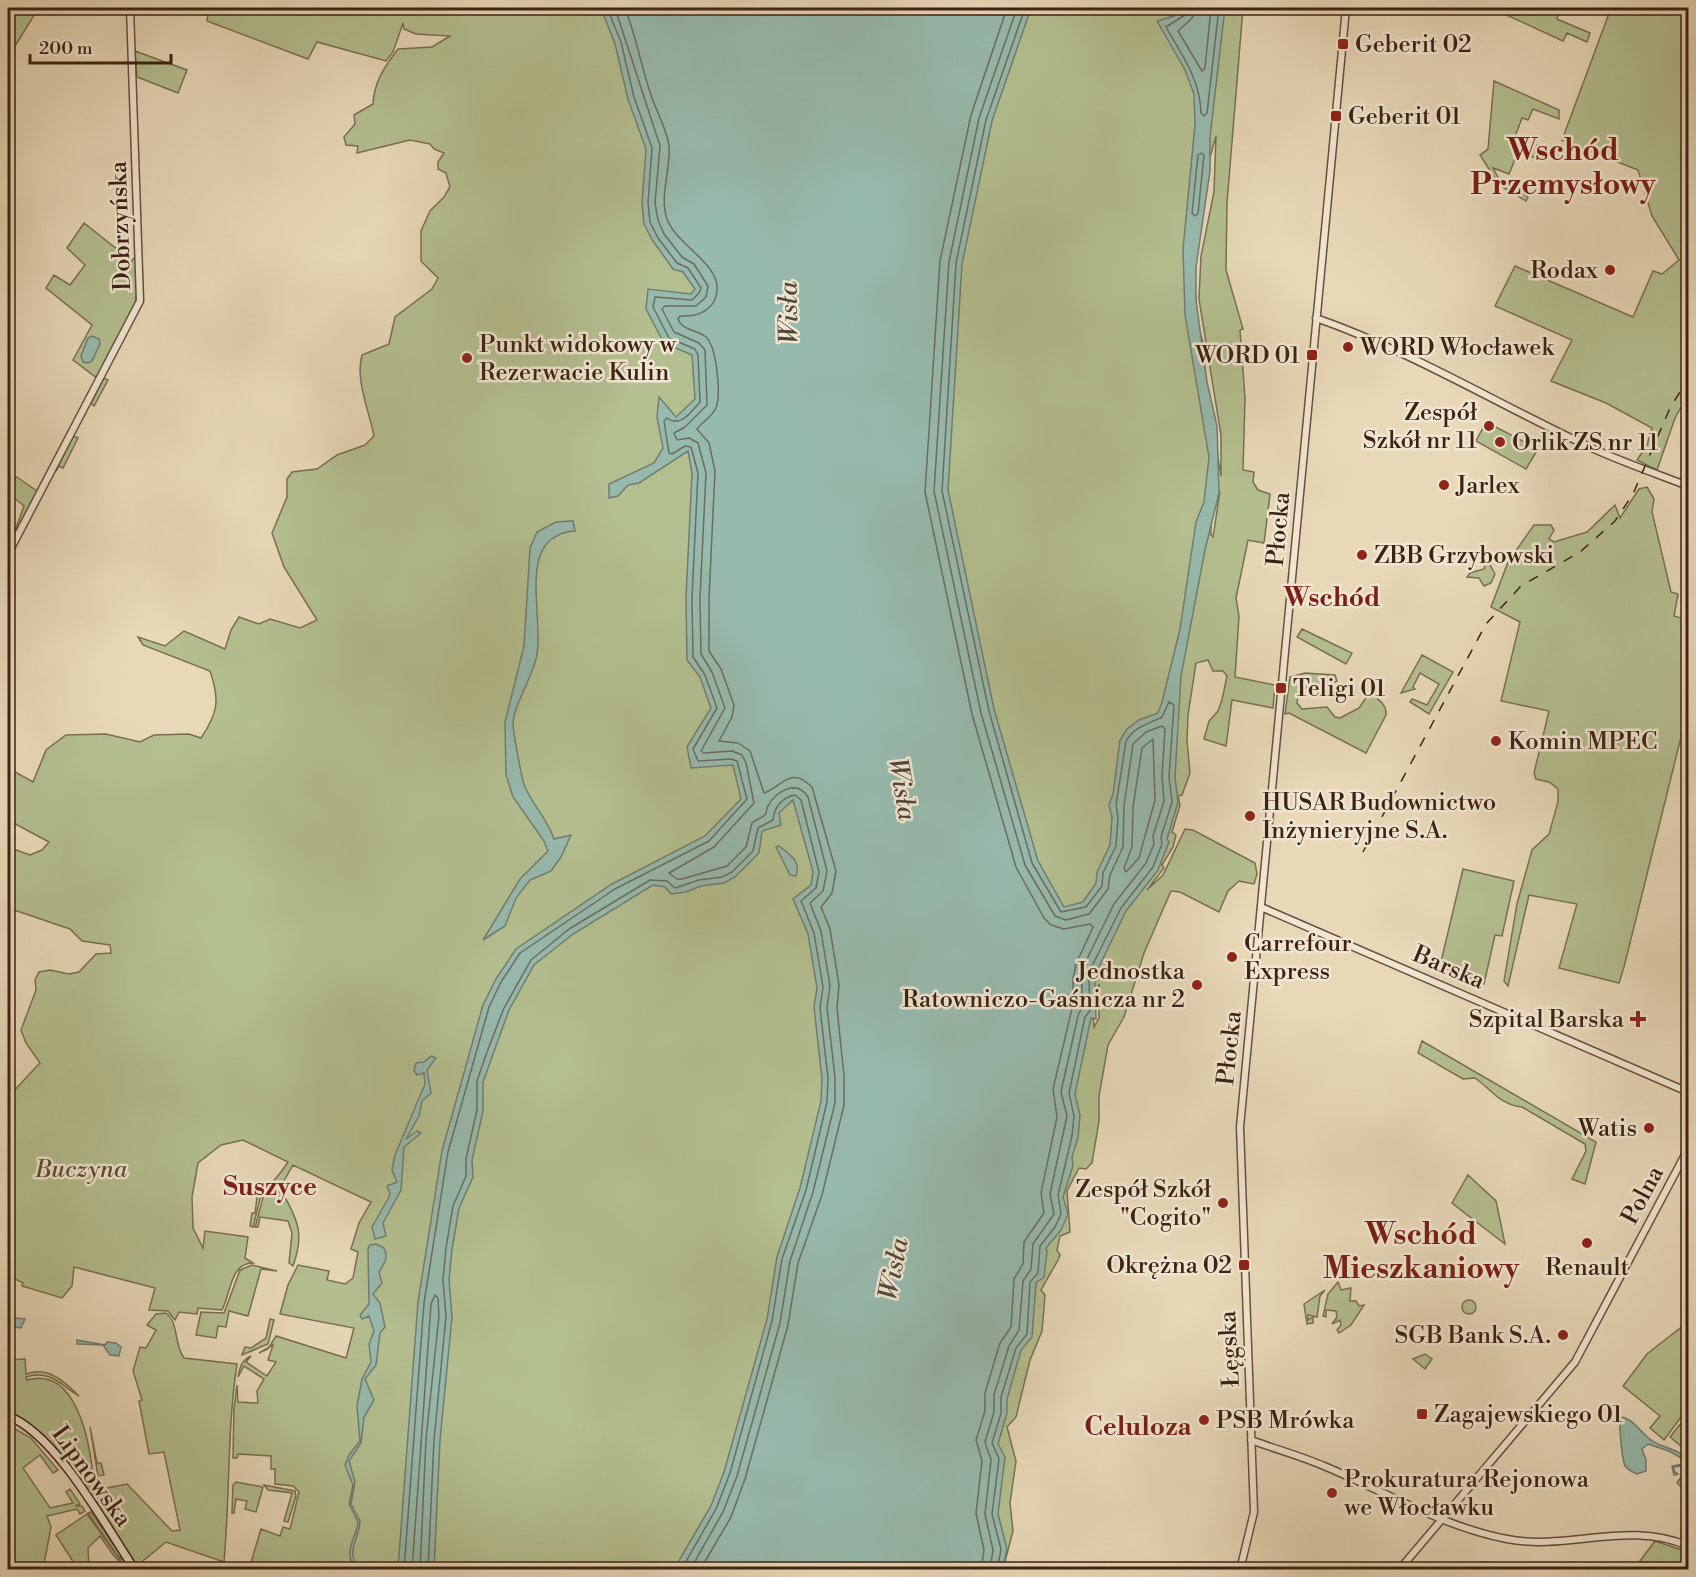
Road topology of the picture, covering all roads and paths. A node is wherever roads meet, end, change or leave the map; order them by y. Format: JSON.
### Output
{"nodes":[{"id":1,"x":130,"y":8,"type":"edge"},
{"id":2,"x":1346,"y":8,"type":"edge"},
{"id":3,"x":1316,"y":318,"type":"junction"},
{"id":4,"x":1689,"y":486,"type":"edge"},
{"id":5,"x":8,"y":554,"type":"edge"},
{"id":6,"x":1261,"y":907,"type":"junction"},
{"id":7,"x":1689,"y":1092,"type":"edge"},
{"id":8,"x":1689,"y":1149,"type":"edge"},
{"id":9,"x":1240,"y":1161,"type":"joint"},
{"id":10,"x":8,"y":1416,"type":"edge"},
{"id":11,"x":1251,"y":1440,"type":"junction"},
{"id":12,"x":1443,"y":1518,"type":"junction"},
{"id":13,"x":1689,"y":1546,"type":"edge"},
{"id":14,"x":135,"y":1569,"type":"edge"},
{"id":15,"x":1240,"y":1569,"type":"edge"},
{"id":16,"x":1399,"y":1569,"type":"edge"}],
"edges":[{"from":1,"to":5,"type":"street","name":"Dobrzyńska"},
{"from":2,"to":3,"type":"street","name":"Płocka"},
{"from":3,"to":4,"type":"street"},
{"from":3,"to":6,"type":"street","name":"Płocka"},
{"from":6,"to":7,"type":"street","name":"Barska"},
{"from":6,"to":9,"type":"street","name":"Płocka"},
{"from":8,"to":12,"type":"street","name":"Polna"},
{"from":9,"to":11,"type":"street","name":"Łęgska"},
{"from":10,"to":14,"type":"main road","name":"Lipnowska"},
{"from":11,"to":12,"type":"street"},
{"from":11,"to":15,"type":"street","name":"Łęgska"},
{"from":12,"to":13,"type":"street"},
{"from":12,"to":16,"type":"street","name":"Polna"}]}
